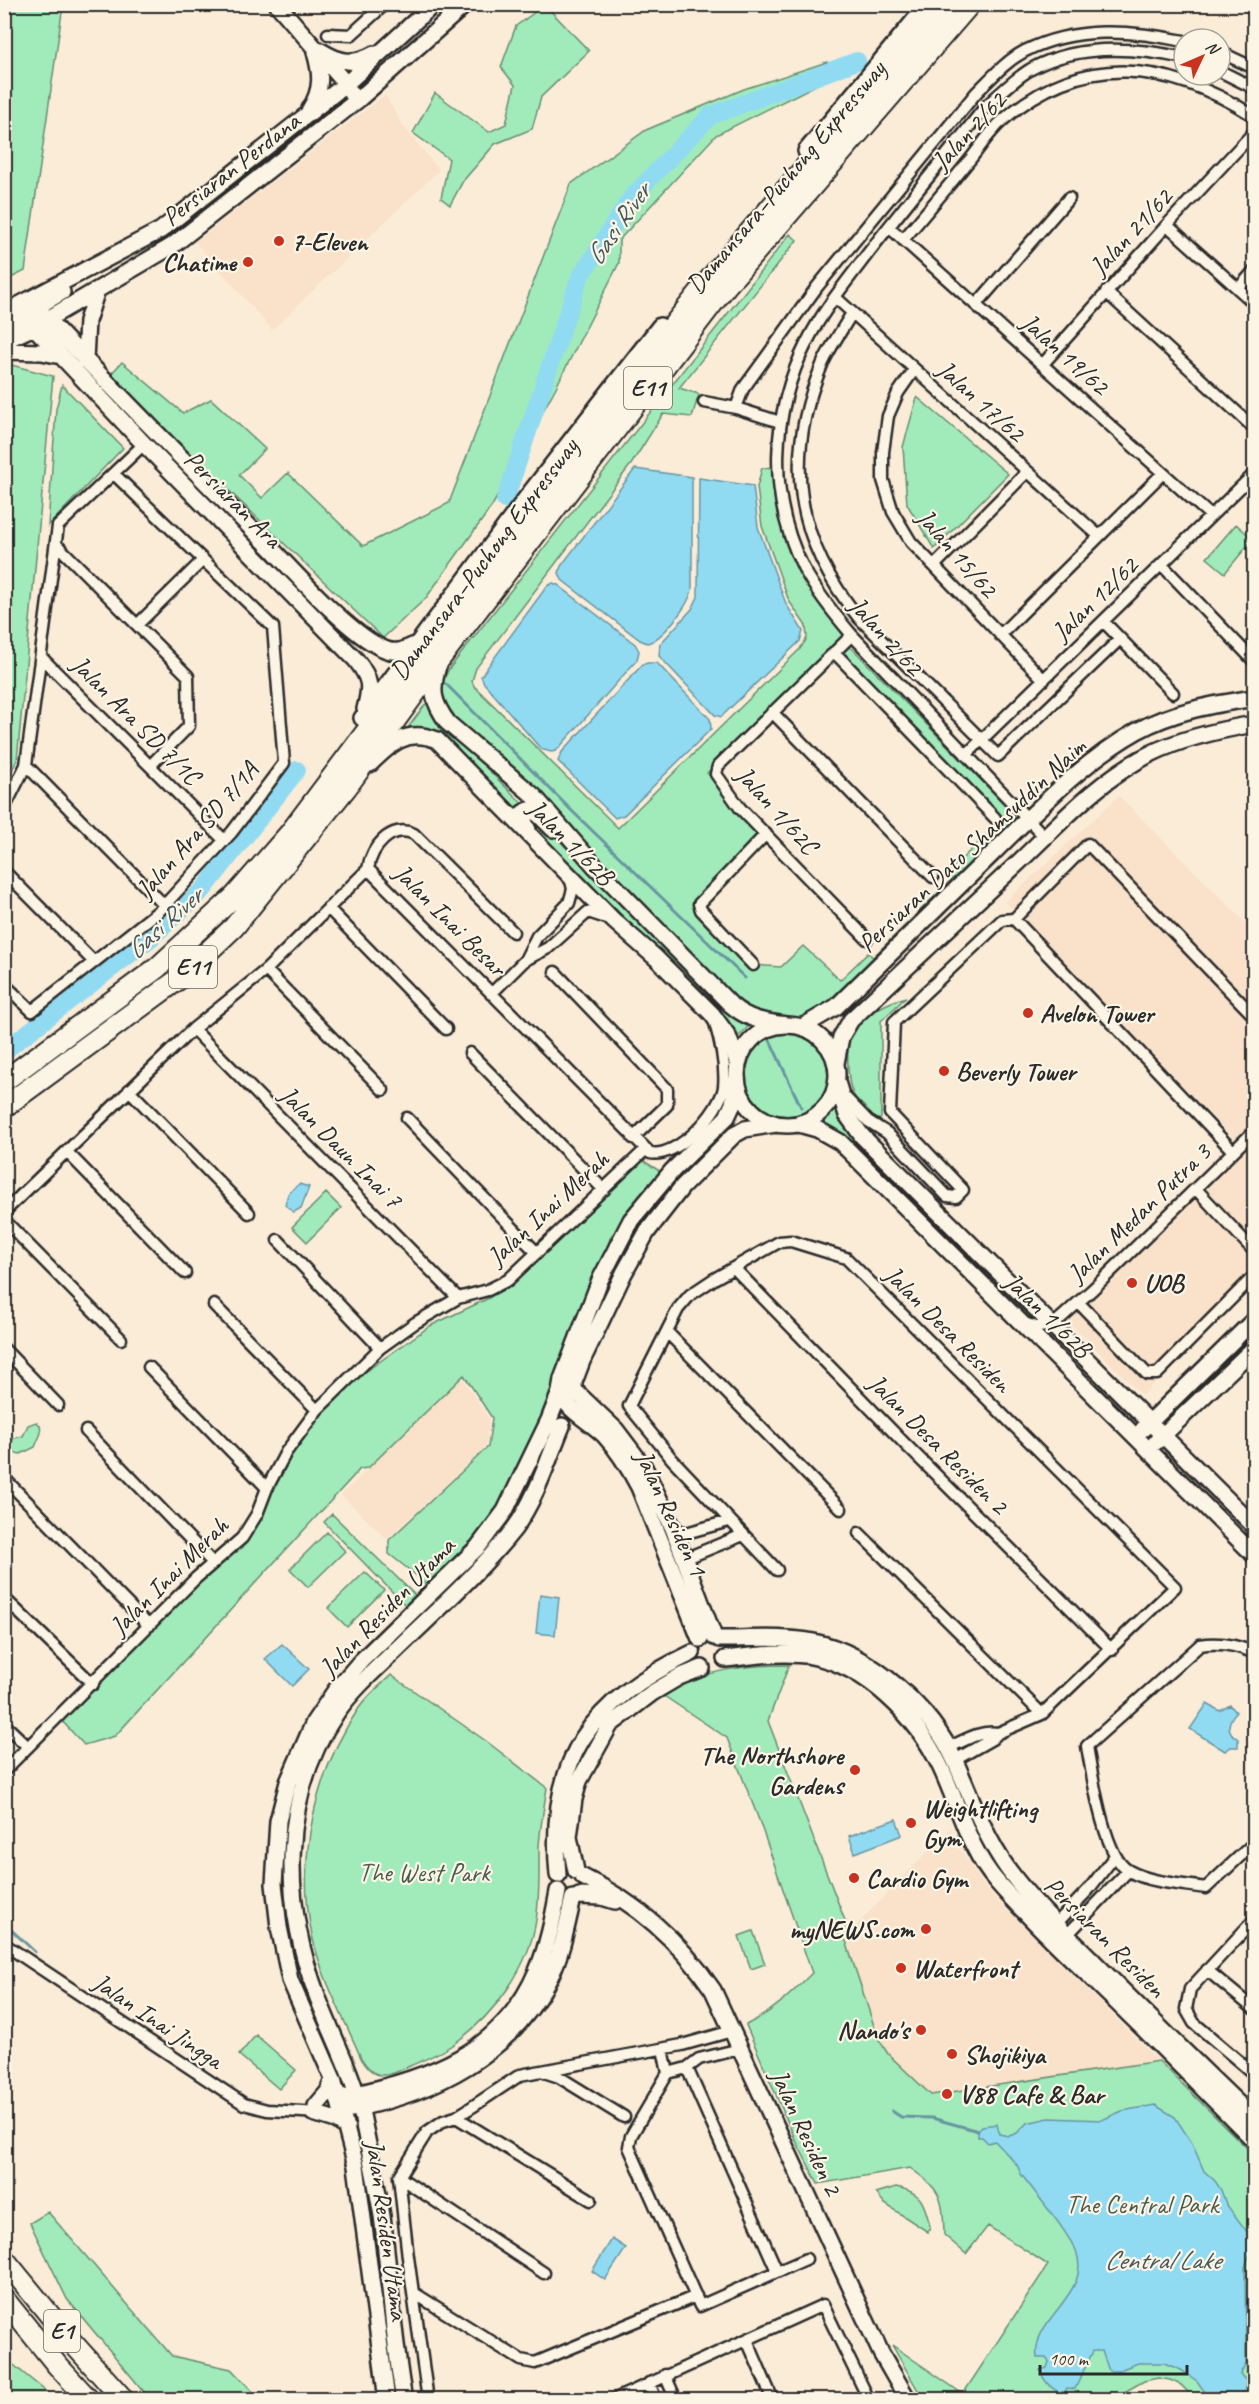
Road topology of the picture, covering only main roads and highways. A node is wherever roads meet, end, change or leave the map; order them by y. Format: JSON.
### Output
{"nodes":[{"id":1,"x":277,"y":4,"type":"edge"},
{"id":2,"x":434,"y":4,"type":"edge"},
{"id":3,"x":465,"y":4,"type":"edge"},
{"id":4,"x":927,"y":4,"type":"edge"},
{"id":5,"x":945,"y":4,"type":"edge"},
{"id":6,"x":970,"y":4,"type":"edge"},
{"id":7,"x":392,"y":44,"type":"junction"},
{"id":8,"x":313,"y":46,"type":"junction"},
{"id":9,"x":379,"y":81,"type":"junction"},
{"id":10,"x":346,"y":84,"type":"junction"},
{"id":11,"x":345,"y":110,"type":"junction"},
{"id":12,"x":304,"y":118,"type":"junction"},
{"id":13,"x":136,"y":243,"type":"junction"},
{"id":14,"x":97,"y":290,"type":"junction"},
{"id":15,"x":4,"y":313,"type":"edge"},
{"id":16,"x":39,"y":320,"type":"junction"},
{"id":17,"x":4,"y":324,"type":"edge"},
{"id":18,"x":4,"y":340,"type":"edge"},
{"id":19,"x":4,"y":351,"type":"edge"},
{"id":20,"x":61,"y":356,"type":"junction"},
{"id":21,"x":85,"y":360,"type":"junction"},
{"id":22,"x":254,"y":543,"type":"junction"},
{"id":23,"x":417,"y":644,"type":"junction"},
{"id":24,"x":439,"y":660,"type":"junction"},
{"id":25,"x":1254,"y":698,"type":"edge"},
{"id":26,"x":362,"y":718,"type":"junction"},
{"id":27,"x":1254,"y":724,"type":"edge"},
{"id":28,"x":346,"y":788,"type":"junction"},
{"id":29,"x":290,"y":833,"type":"junction"},
{"id":30,"x":533,"y":838,"type":"junction"},
{"id":31,"x":594,"y":865,"type":"junction"},
{"id":32,"x":795,"y":1026,"type":"junction"},
{"id":33,"x":836,"y":1063,"type":"junction"},
{"id":34,"x":738,"y":1070,"type":"junction"},
{"id":35,"x":4,"y":1081,"type":"edge"},
{"id":36,"x":838,"y":1085,"type":"junction"},
{"id":37,"x":4,"y":1107,"type":"edge"},
{"id":38,"x":776,"y":1124,"type":"junction"},
{"id":39,"x":799,"y":1124,"type":"junction"},
{"id":40,"x":1254,"y":1320,"type":"edge"},
{"id":41,"x":1254,"y":1348,"type":"edge"},
{"id":42,"x":582,"y":1362,"type":"junction"},
{"id":43,"x":567,"y":1391,"type":"junction"},
{"id":44,"x":592,"y":1415,"type":"junction"},
{"id":45,"x":555,"y":1423,"type":"junction"},
{"id":46,"x":1149,"y":1423,"type":"junction"},
{"id":47,"x":1137,"y":1435,"type":"junction"},
{"id":48,"x":1162,"y":1437,"type":"junction"},
{"id":49,"x":1150,"y":1449,"type":"junction"},
{"id":50,"x":1254,"y":1527,"type":"edge"},
{"id":51,"x":1254,"y":1555,"type":"edge"},
{"id":52,"x":711,"y":1638,"type":"junction"},
{"id":53,"x":692,"y":1653,"type":"junction"},
{"id":54,"x":725,"y":1659,"type":"junction"},
{"id":55,"x":702,"y":1668,"type":"junction"},
{"id":56,"x":295,"y":1784,"type":"junction"},
{"id":57,"x":579,"y":1874,"type":"junction"},
{"id":58,"x":558,"y":1875,"type":"junction"},
{"id":59,"x":558,"y":1891,"type":"junction"},
{"id":60,"x":576,"y":1897,"type":"junction"},
{"id":61,"x":632,"y":1907,"type":"junction"},
{"id":62,"x":345,"y":2066,"type":"junction"},
{"id":63,"x":333,"y":2079,"type":"junction"},
{"id":64,"x":375,"y":2089,"type":"junction"},
{"id":65,"x":391,"y":2099,"type":"junction"},
{"id":66,"x":358,"y":2101,"type":"junction"},
{"id":67,"x":339,"y":2105,"type":"junction"},
{"id":68,"x":1254,"y":2119,"type":"edge"},
{"id":69,"x":347,"y":2128,"type":"junction"},
{"id":70,"x":366,"y":2139,"type":"junction"},
{"id":71,"x":1254,"y":2140,"type":"edge"},
{"id":72,"x":4,"y":2259,"type":"edge"},
{"id":73,"x":4,"y":2299,"type":"edge"},
{"id":74,"x":378,"y":2338,"type":"junction"},
{"id":75,"x":395,"y":2338,"type":"junction"},
{"id":76,"x":89,"y":2400,"type":"edge"},
{"id":77,"x":124,"y":2400,"type":"edge"},
{"id":78,"x":387,"y":2400,"type":"edge"},
{"id":79,"x":404,"y":2400,"type":"edge"},
{"id":80,"x":908,"y":2400,"type":"edge"}],
"edges":[{"from":1,"to":8,"type":"main road"},
{"from":2,"to":7,"type":"main road","name":"Persiaran Perdana"},
{"from":3,"to":9,"type":"main road","name":"Persiaran Perdana"},
{"from":4,"to":23,"type":"main road"},
{"from":5,"to":29,"type":"highway","number":"E11"},
{"from":6,"to":24,"type":"highway","name":"Damansara–Puchong Expressway","number":"E11"},
{"from":7,"to":8,"type":"main road"},
{"from":7,"to":10,"type":"main road","name":"Persiaran Perdana"},
{"from":8,"to":10,"type":"main road"},
{"from":8,"to":12,"type":"main road"},
{"from":9,"to":10,"type":"main road"},
{"from":9,"to":11,"type":"main road","name":"Persiaran Perdana"},
{"from":10,"to":11,"type":"main road"},
{"from":10,"to":12,"type":"main road","name":"Persiaran Perdana"},
{"from":11,"to":14,"type":"main road","name":"Persiaran Perdana"},
{"from":12,"to":13,"type":"main road","name":"Persiaran Perdana"},
{"from":13,"to":15,"type":"main road","name":"Persiaran Perdana"},
{"from":13,"to":16,"type":"main road"},
{"from":14,"to":16,"type":"main road","name":"Persiaran Perdana"},
{"from":14,"to":21,"type":"main road"},
{"from":16,"to":17,"type":"main road"},
{"from":16,"to":18,"type":"main road","name":"Persiaran Perdana"},
{"from":16,"to":20,"type":"main road","name":"Persiaran Ara"},
{"from":16,"to":21,"type":"main road","name":"Persiaran Ara"},
{"from":19,"to":20,"type":"main road"},
{"from":20,"to":22,"type":"main road","name":"Persiaran Ara"},
{"from":21,"to":22,"type":"main road","name":"Persiaran Ara"},
{"from":22,"to":23,"type":"main road","name":"Persiaran Ara"},
{"from":22,"to":26,"type":"main road","name":"Persiaran Ara"},
{"from":23,"to":26,"type":"main road"},
{"from":24,"to":28,"type":"highway","name":"Damansara–Puchong Expressway","number":"E11"},
{"from":24,"to":31,"type":"main road","name":"Jalan 1/62B"},
{"from":25,"to":32,"type":"main road","name":"Persiaran Dato Shamsuddin Naim"},
{"from":26,"to":29,"type":"highway"},
{"from":27,"to":33,"type":"main road","name":"Persiaran Dato Shamsuddin Naim"},
{"from":28,"to":30,"type":"main road","name":"Jalan 1/62B"},
{"from":28,"to":37,"type":"highway","name":"Damansara–Puchong Expressway","number":"E11"},
{"from":29,"to":35,"type":"highway","number":"E11"},
{"from":30,"to":31,"type":"main road"},
{"from":30,"to":34,"type":"main road","name":"Jalan 1/62B"},
{"from":31,"to":32,"type":"main road","name":"Jalan 1/62B"},
{"from":32,"to":33,"type":"main road"},
{"from":32,"to":34,"type":"main road"},
{"from":33,"to":36,"type":"main road"},
{"from":34,"to":38,"type":"main road"},
{"from":34,"to":43,"type":"main road","name":"Jalan Residen Utama"},
{"from":36,"to":39,"type":"main road"},
{"from":36,"to":46,"type":"main road","name":"Jalan 1/62B"},
{"from":38,"to":39,"type":"main road"},
{"from":38,"to":42,"type":"main road","name":"Jalan Residen Utama"},
{"from":39,"to":47,"type":"main road","name":"Jalan 1/62B"},
{"from":40,"to":46,"type":"main road"},
{"from":41,"to":48,"type":"main road"},
{"from":42,"to":43,"type":"main road","name":"Jalan Residen Utama"},
{"from":42,"to":44,"type":"main road"},
{"from":43,"to":44,"type":"main road","name":"Jalan Residen 1"},
{"from":43,"to":45,"type":"main road","name":"Jalan Residen Utama"},
{"from":44,"to":45,"type":"main road"},
{"from":44,"to":52,"type":"main road","name":"Jalan Residen 1"},
{"from":44,"to":52,"type":"main road","name":"Jalan Residen 1"},
{"from":45,"to":56,"type":"main road","name":"Jalan Residen Utama"},
{"from":46,"to":47,"type":"main road"},
{"from":46,"to":48,"type":"main road","name":"Jalan 1/62B"},
{"from":47,"to":49,"type":"main road","name":"Jalan 1/62B"},
{"from":48,"to":49,"type":"main road"},
{"from":48,"to":50,"type":"main road","name":"Jalan 1/62B"},
{"from":49,"to":51,"type":"main road","name":"Jalan 1/62B"},
{"from":52,"to":53,"type":"main road"},
{"from":52,"to":54,"type":"main road"},
{"from":52,"to":68,"type":"main road","name":"Persiaran Residen"},
{"from":53,"to":55,"type":"main road"},
{"from":53,"to":58,"type":"main road"},
{"from":54,"to":55,"type":"main road"},
{"from":54,"to":71,"type":"main road","name":"Persiaran Residen"},
{"from":55,"to":57,"type":"main road"},
{"from":56,"to":62,"type":"main road","name":"Jalan Residen Utama"},
{"from":56,"to":63,"type":"main road","name":"Jalan Residen Utama"},
{"from":57,"to":58,"type":"main road"},
{"from":57,"to":60,"type":"main road"},
{"from":57,"to":61,"type":"main road","name":"Jalan Residen 2"},
{"from":58,"to":59,"type":"main road"},
{"from":59,"to":60,"type":"main road"},
{"from":59,"to":64,"type":"main road"},
{"from":60,"to":61,"type":"main road","name":"Jalan Residen 2"},
{"from":60,"to":65,"type":"main road"},
{"from":61,"to":80,"type":"main road","name":"Jalan Residen 2"},
{"from":62,"to":64,"type":"main road"},
{"from":62,"to":66,"type":"main road","name":"Jalan Residen Utama"},
{"from":63,"to":67,"type":"main road","name":"Jalan Residen Utama"},
{"from":63,"to":69,"type":"main road"},
{"from":64,"to":66,"type":"main road"},
{"from":65,"to":66,"type":"main road"},
{"from":65,"to":70,"type":"main road"},
{"from":66,"to":67,"type":"main road"},
{"from":66,"to":70,"type":"main road","name":"Jalan Residen Utama"},
{"from":67,"to":69,"type":"main road","name":"Jalan Residen Utama"},
{"from":69,"to":74,"type":"main road","name":"Jalan Residen Utama"},
{"from":70,"to":75,"type":"main road","name":"Jalan Residen Utama"},
{"from":72,"to":77,"type":"highway","number":"E1"},
{"from":73,"to":76,"type":"highway","number":"E1"},
{"from":74,"to":75,"type":"main road"},
{"from":74,"to":78,"type":"main road","name":"Jalan Residen Utama"},
{"from":75,"to":79,"type":"main road","name":"Jalan Residen Utama"}]}
